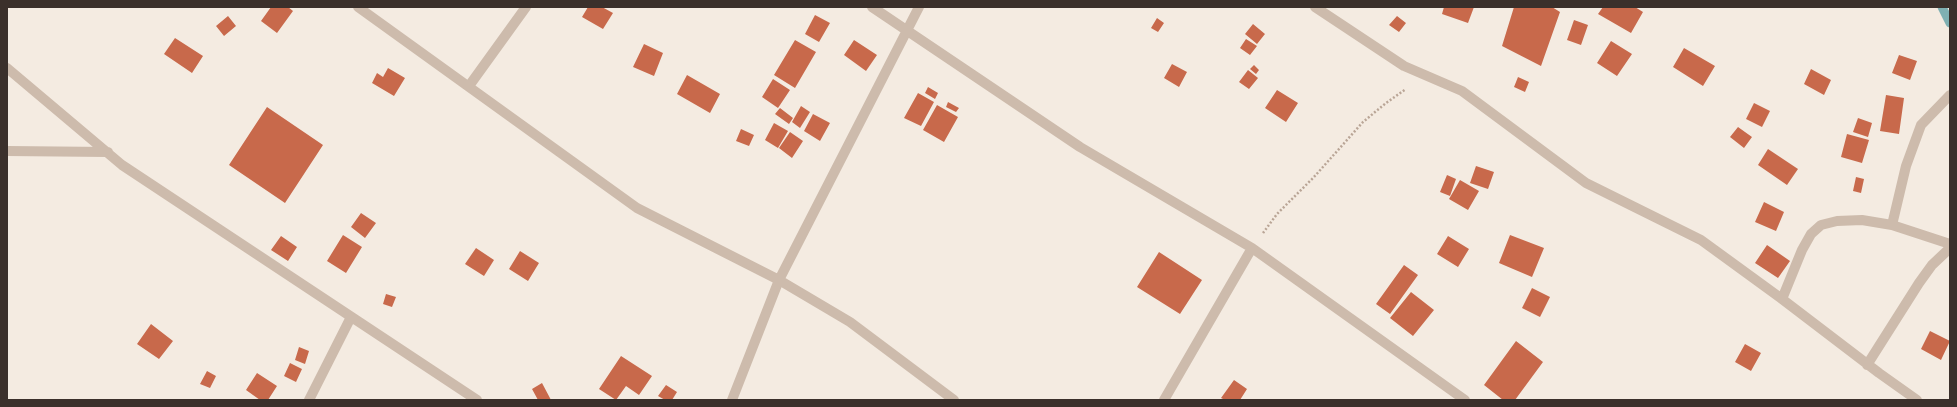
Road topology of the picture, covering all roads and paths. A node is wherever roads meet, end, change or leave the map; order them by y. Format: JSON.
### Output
{"nodes":[{"id":1,"x":358,"y":7,"type":"edge"},
{"id":2,"x":526,"y":7,"type":"edge"},
{"id":3,"x":872,"y":7,"type":"edge"},
{"id":4,"x":919,"y":7,"type":"edge"},
{"id":5,"x":1315,"y":7,"type":"edge"},
{"id":6,"x":906,"y":30,"type":"junction"},
{"id":7,"x":7,"y":68,"type":"edge"},
{"id":8,"x":1430,"y":77,"type":"junction"},
{"id":9,"x":469,"y":86,"type":"junction"},
{"id":10,"x":1950,"y":95,"type":"edge"},
{"id":11,"x":7,"y":151,"type":"edge"},
{"id":12,"x":108,"y":152,"type":"junction"},
{"id":13,"x":1892,"y":225,"type":"junction"},
{"id":14,"x":1950,"y":244,"type":"edge"},
{"id":15,"x":1252,"y":248,"type":"junction"},
{"id":16,"x":1950,"y":248,"type":"edge"},
{"id":17,"x":779,"y":280,"type":"junction"},
{"id":18,"x":1782,"y":299,"type":"junction"},
{"id":19,"x":351,"y":317,"type":"junction"},
{"id":20,"x":1868,"y":365,"type":"junction"},
{"id":21,"x":309,"y":400,"type":"edge"},
{"id":22,"x":477,"y":400,"type":"edge"},
{"id":23,"x":732,"y":400,"type":"edge"},
{"id":24,"x":954,"y":400,"type":"edge"},
{"id":25,"x":1164,"y":400,"type":"edge"},
{"id":26,"x":1465,"y":400,"type":"edge"},
{"id":27,"x":1917,"y":400,"type":"edge"}],
"edges":[{"from":1,"to":9,"type":"street"},
{"from":2,"to":9,"type":"street"},
{"from":3,"to":6,"type":"street"},
{"from":4,"to":6,"type":"street"},
{"from":5,"to":8,"type":"street"},
{"from":6,"to":15,"type":"street"},
{"from":6,"to":17,"type":"street"},
{"from":7,"to":12,"type":"street"},
{"from":8,"to":15,"type":"path"},
{"from":8,"to":18,"type":"street"},
{"from":9,"to":17,"type":"street"},
{"from":10,"to":13,"type":"street"},
{"from":11,"to":12,"type":"street"},
{"from":12,"to":19,"type":"street"},
{"from":13,"to":14,"type":"street"},
{"from":13,"to":18,"type":"street"},
{"from":15,"to":25,"type":"street"},
{"from":15,"to":26,"type":"street"},
{"from":16,"to":20,"type":"street"},
{"from":17,"to":23,"type":"street"},
{"from":17,"to":24,"type":"street"},
{"from":18,"to":20,"type":"street"},
{"from":19,"to":21,"type":"street"},
{"from":19,"to":22,"type":"street"},
{"from":20,"to":27,"type":"street"}]}
